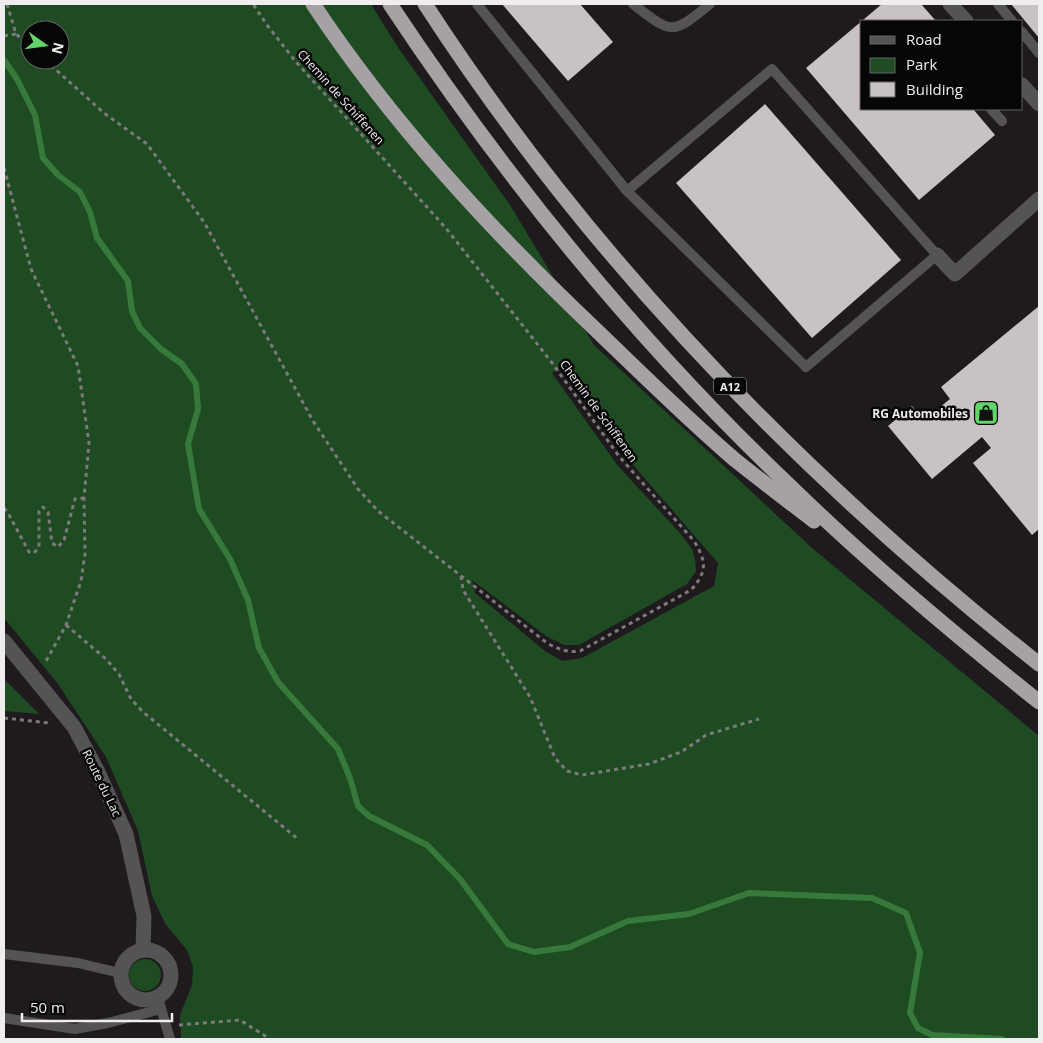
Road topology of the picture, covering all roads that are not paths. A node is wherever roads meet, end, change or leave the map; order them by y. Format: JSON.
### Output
{"nodes":[{"id":1,"x":313,"y":4,"type":"edge"},
{"id":2,"x":390,"y":4,"type":"edge"},
{"id":3,"x":425,"y":4,"type":"edge"},
{"id":4,"x":478,"y":4,"type":"edge"},
{"id":5,"x":633,"y":4,"type":"edge"},
{"id":6,"x":710,"y":4,"type":"edge"},
{"id":7,"x":950,"y":4,"type":"edge"},
{"id":8,"x":998,"y":4,"type":"edge"},
{"id":9,"x":965,"y":20,"type":"edge"},
{"id":10,"x":1011,"y":20,"type":"edge"},
{"id":11,"x":1023,"y":33,"type":"edge"},
{"id":12,"x":1039,"y":53,"type":"edge"},
{"id":13,"x":1023,"y":86,"type":"edge"},
{"id":14,"x":1037,"y":99,"type":"edge"},
{"id":15,"x":992,"y":110,"type":"edge"},
{"id":16,"x":1002,"y":121,"type":"dead end"},
{"id":17,"x":627,"y":191,"type":"junction"},
{"id":18,"x":1039,"y":199,"type":"edge"},
{"id":19,"x":937,"y":255,"type":"junction"},
{"id":20,"x":924,"y":607,"type":"junction"},
{"id":21,"x":4,"y":641,"type":"edge"},
{"id":22,"x":1039,"y":664,"type":"edge"},
{"id":23,"x":1039,"y":702,"type":"edge"},
{"id":24,"x":143,"y":950,"type":"junction"},
{"id":25,"x":4,"y":954,"type":"edge"},
{"id":26,"x":120,"y":973,"type":"junction"},
{"id":27,"x":159,"y":1003,"type":"junction"},
{"id":28,"x":4,"y":1018,"type":"edge"},
{"id":29,"x":170,"y":1039,"type":"edge"}],
"edges":[{"from":1,"to":20,"type":"highway"},
{"from":2,"to":20,"type":"highway","number":"A12"},
{"from":3,"to":22,"type":"highway","number":"A12"},
{"from":4,"to":17,"type":"lane"},
{"from":5,"to":6,"type":"lane"},
{"from":7,"to":9,"type":"street"},
{"from":8,"to":10,"type":"lane"},
{"from":11,"to":12,"type":"lane"},
{"from":13,"to":14,"type":"street"},
{"from":15,"to":16,"type":"lane"},
{"from":17,"to":19,"type":"lane"},
{"from":17,"to":19,"type":"lane"},
{"from":18,"to":19,"type":"street"},
{"from":20,"to":23,"type":"highway","number":"A12"},
{"from":21,"to":24,"type":"street","name":"Route du Lac"},
{"from":24,"to":26,"type":"street"},
{"from":24,"to":27,"type":"street"},
{"from":25,"to":26,"type":"lane"},
{"from":26,"to":27,"type":"street"},
{"from":27,"to":28,"type":"lane"},
{"from":27,"to":29,"type":"lane"}]}
